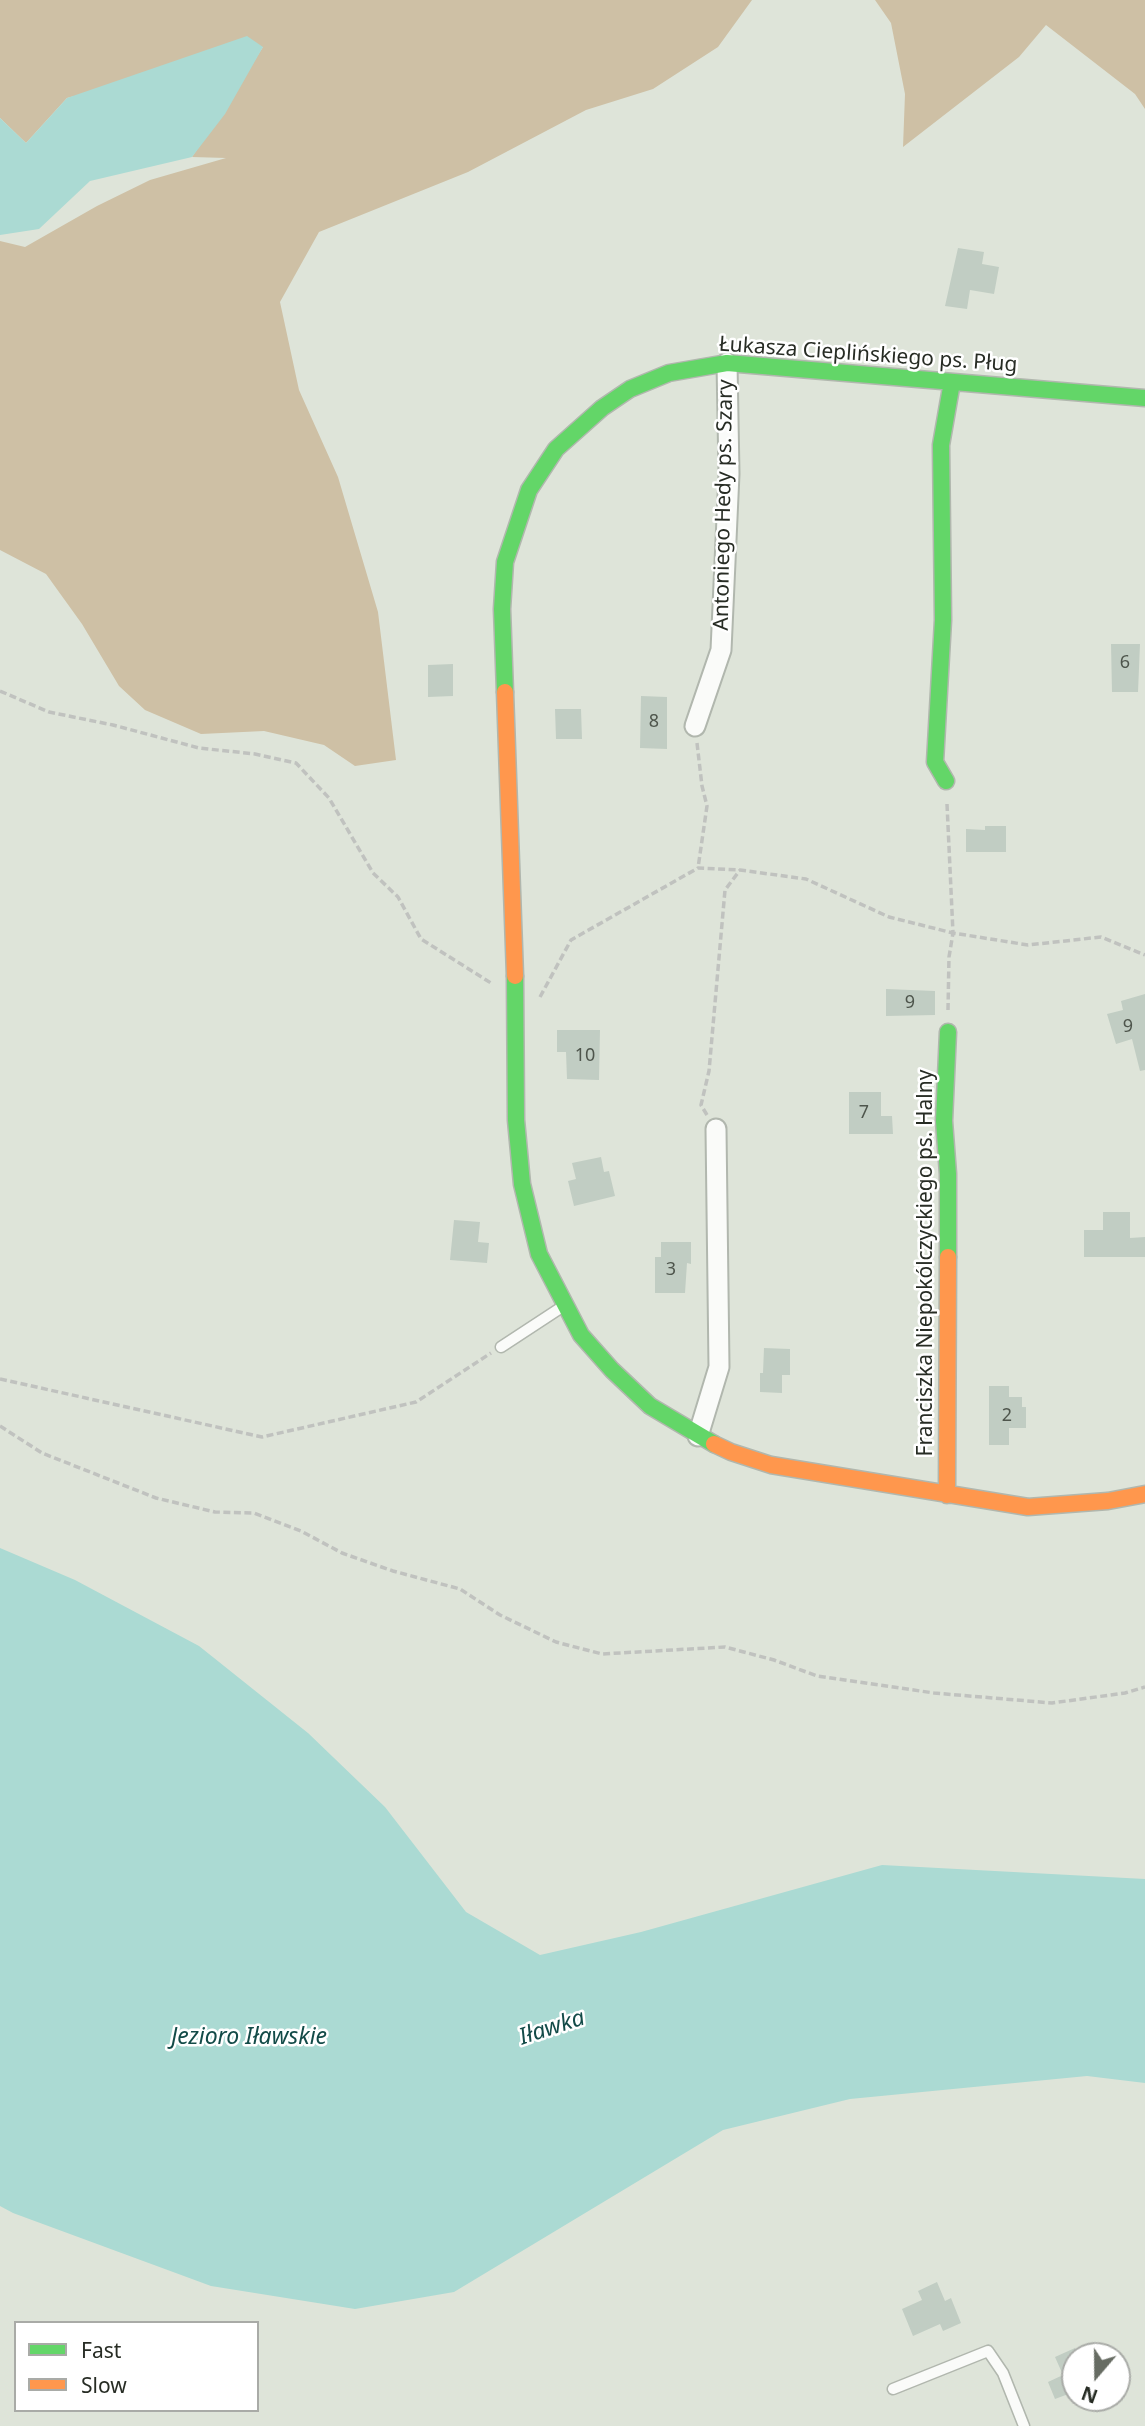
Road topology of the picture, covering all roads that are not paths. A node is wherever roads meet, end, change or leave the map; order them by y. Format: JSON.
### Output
{"nodes":[{"id":1,"x":727,"y":363,"type":"junction"},
{"id":2,"x":952,"y":382,"type":"junction"},
{"id":3,"x":1145,"y":398,"type":"edge"},
{"id":4,"x":695,"y":726,"type":"road end"},
{"id":5,"x":946,"y":781,"type":"road end"},
{"id":6,"x":948,"y":1031,"type":"road end"},
{"id":7,"x":716,"y":1129,"type":"road end"},
{"id":8,"x":564,"y":1306,"type":"junction"},
{"id":9,"x":501,"y":1347,"type":"road end"},
{"id":10,"x":698,"y":1436,"type":"junction"},
{"id":11,"x":1145,"y":1494,"type":"edge"},
{"id":12,"x":947,"y":1495,"type":"junction"},
{"id":13,"x":893,"y":2389,"type":"dead end"},
{"id":14,"x":1024,"y":2426,"type":"edge"}],
"edges":[{"from":1,"to":2,"type":"street","name":"Łukasza Cieplińskiego ps. Pług"},
{"from":1,"to":4,"type":"street","name":"Antoniego Hedy ps. Szary"},
{"from":1,"to":8,"type":"street","name":"Łukasza Cieplińskiego ps. Pług"},
{"from":2,"to":3,"type":"street","name":"Łukasza Cieplińskiego ps. Pług"},
{"from":2,"to":5,"type":"street"},
{"from":6,"to":12,"type":"street","name":"Franciszka Niepokólczyckiego ps. Halny"},
{"from":7,"to":10,"type":"street"},
{"from":8,"to":9,"type":"lane"},
{"from":8,"to":10,"type":"street","name":"Łukasza Cieplińskiego ps. Pług"},
{"from":10,"to":12,"type":"street","name":"Łukasza Cieplińskiego ps. Pług"},
{"from":11,"to":12,"type":"street","name":"Łukasza Cieplińskiego ps. Pług"},
{"from":13,"to":14,"type":"lane"}]}
